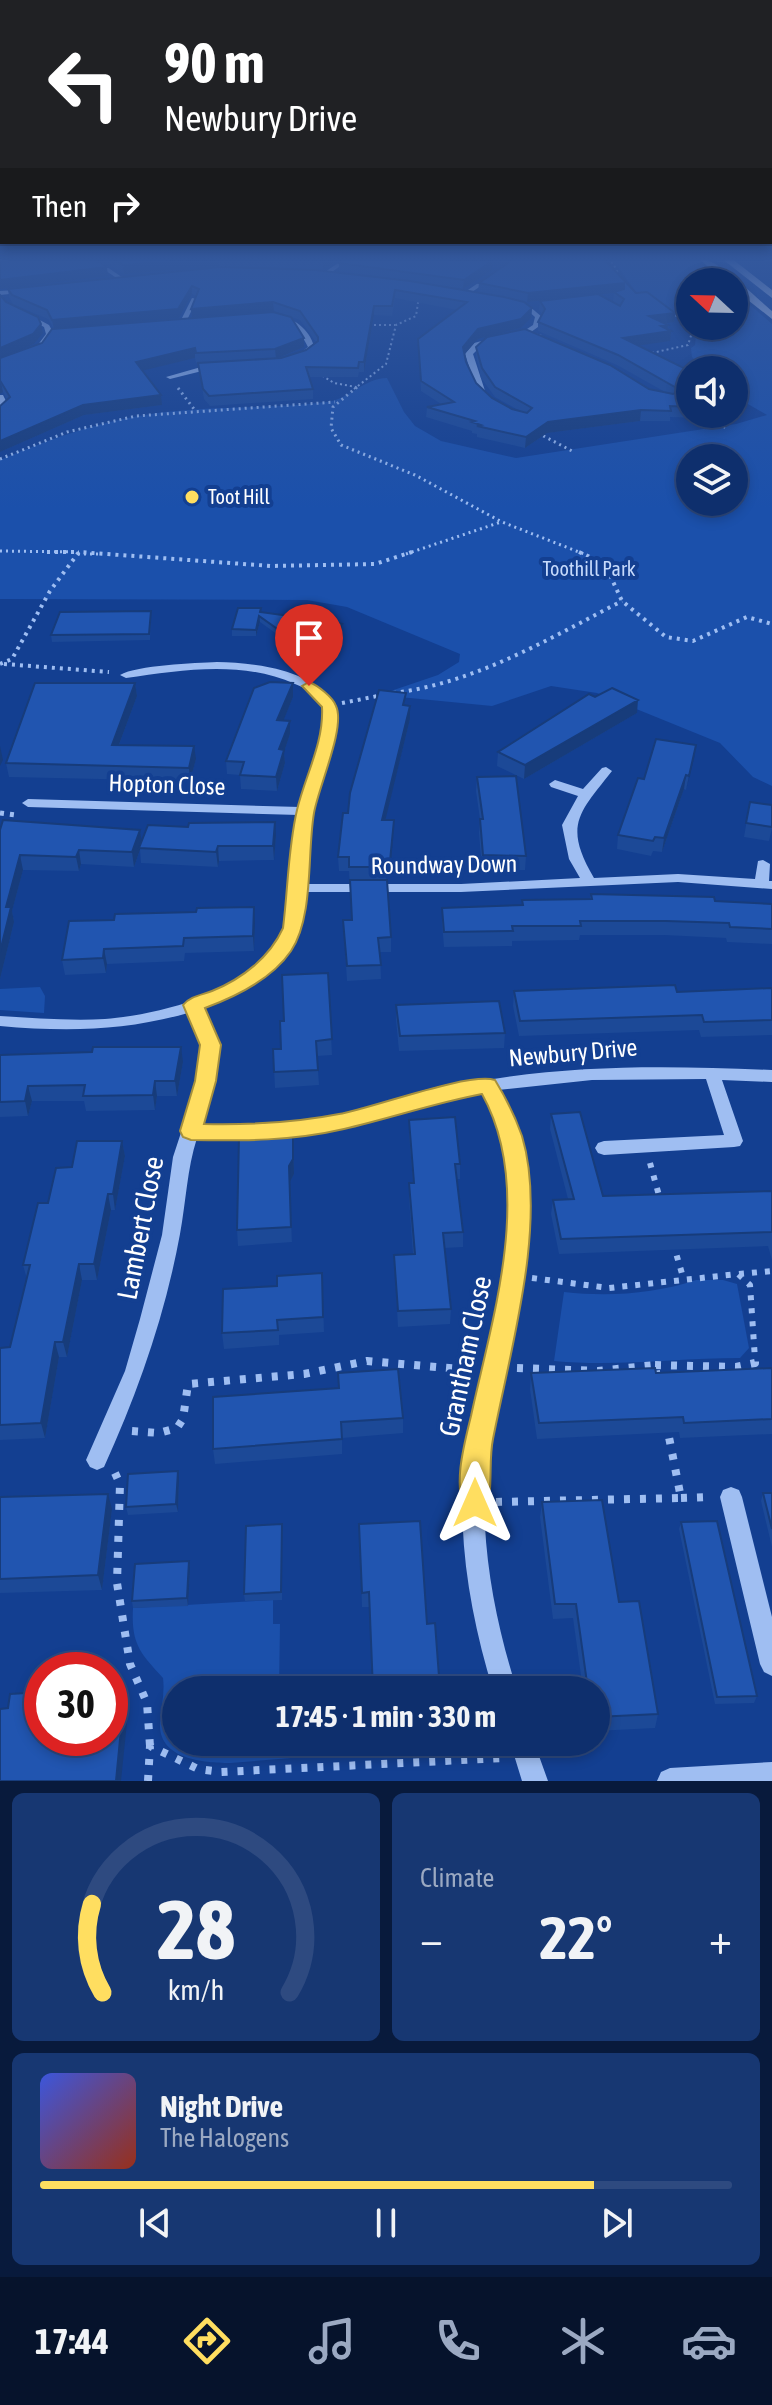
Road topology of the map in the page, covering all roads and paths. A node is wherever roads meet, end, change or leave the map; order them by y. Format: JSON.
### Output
{"nodes":[{"id":1,"x":46,"y":341,"type":"edge"},
{"id":2,"x":308,"y":341,"type":"edge"},
{"id":3,"x":392,"y":341,"type":"edge"},
{"id":4,"x":490,"y":341,"type":"edge"},
{"id":5,"x":689,"y":341,"type":"edge"},
{"id":6,"x":33,"y":352,"type":"edge"},
{"id":7,"x":644,"y":354,"type":"edge"},
{"id":8,"x":305,"y":356,"type":"junction"},
{"id":9,"x":287,"y":362,"type":"edge"},
{"id":10,"x":224,"y":364,"type":"edge"},
{"id":11,"x":182,"y":373,"type":"junction"},
{"id":12,"x":193,"y":376,"type":"dead end"},
{"id":13,"x":170,"y":377,"type":"dead end"},
{"id":14,"x":357,"y":387,"type":"junction"},
{"id":15,"x":0,"y":397,"type":"edge"},
{"id":16,"x":336,"y":403,"type":"junction"},
{"id":17,"x":492,"y":405,"type":"edge"},
{"id":18,"x":0,"y":413,"type":"edge"},
{"id":19,"x":530,"y":428,"type":"edge"},
{"id":20,"x":52,"y":431,"type":"edge"},
{"id":21,"x":70,"y":431,"type":"junction"},
{"id":22,"x":572,"y":451,"type":"dead end"},
{"id":23,"x":0,"y":459,"type":"edge"},
{"id":24,"x":502,"y":522,"type":"junction"},
{"id":25,"x":0,"y":551,"type":"edge"},
{"id":26,"x":79,"y":552,"type":"junction"},
{"id":27,"x":622,"y":601,"type":"junction"},
{"id":28,"x":772,"y":624,"type":"edge"},
{"id":29,"x":2,"y":664,"type":"edge"},
{"id":30,"x":126,"y":675,"type":"joint"},
{"id":31,"x":329,"y":706,"type":"junction"},
{"id":32,"x":606,"y":771,"type":"dead end"},
{"id":33,"x":555,"y":784,"type":"dead end"},
{"id":34,"x":585,"y":794,"type":"junction"},
{"id":35,"x":28,"y":803,"type":"dead end"},
{"id":36,"x":305,"y":811,"type":"junction"},
{"id":37,"x":763,"y":864,"type":"dead end"},
{"id":38,"x":590,"y":883,"type":"junction"},
{"id":39,"x":767,"y":885,"type":"edge"},
{"id":40,"x":298,"y":888,"type":"junction"},
{"id":41,"x":193,"y":1005,"type":"junction"},
{"id":42,"x":0,"y":1021,"type":"edge"},
{"id":43,"x":712,"y":1073,"type":"junction"},
{"id":44,"x":772,"y":1076,"type":"edge"},
{"id":45,"x":488,"y":1086,"type":"junction"},
{"id":46,"x":191,"y":1131,"type":"junction"},
{"id":47,"x":645,"y":1146,"type":"junction"},
{"id":48,"x":604,"y":1148,"type":"dead end"},
{"id":49,"x":661,"y":1204,"type":"edge"},
{"id":50,"x":670,"y":1233,"type":"edge"},
{"id":51,"x":772,"y":1271,"type":"edge"},
{"id":52,"x":513,"y":1274,"type":"junction"},
{"id":53,"x":738,"y":1274,"type":"junction"},
{"id":54,"x":683,"y":1277,"type":"junction"},
{"id":55,"x":655,"y":1365,"type":"junction"},
{"id":56,"x":492,"y":1369,"type":"junction"},
{"id":57,"x":661,"y":1395,"type":"edge"},
{"id":58,"x":664,"y":1410,"type":"edge"},
{"id":59,"x":109,"y":1429,"type":"junction"},
{"id":60,"x":97,"y":1460,"type":"joint"},
{"id":61,"x":731,"y":1497,"type":"dead end"},
{"id":62,"x":475,"y":1503,"type":"junction"},
{"id":63,"x":772,"y":1664,"type":"edge"},
{"id":64,"x":500,"y":1676,"type":"edge"},
{"id":65,"x":150,"y":1746,"type":"junction"},
{"id":66,"x":528,"y":1760,"type":"edge"},
{"id":67,"x":772,"y":1775,"type":"edge"},
{"id":68,"x":148,"y":1781,"type":"edge"},
{"id":69,"x":670,"y":1781,"type":"edge"}],
"edges":[{"from":1,"to":6,"type":"street"},
{"from":2,"to":8,"type":"street"},
{"from":3,"to":14,"type":"path"},
{"from":4,"to":17,"type":"street"},
{"from":5,"to":7,"type":"path"},
{"from":8,"to":9,"type":"street"},
{"from":8,"to":14,"type":"path"},
{"from":10,"to":11,"type":"street"},
{"from":11,"to":12,"type":"street"},
{"from":11,"to":13,"type":"street"},
{"from":14,"to":16,"type":"path"},
{"from":15,"to":18,"type":"street"},
{"from":16,"to":21,"type":"path"},
{"from":16,"to":24,"type":"path"},
{"from":19,"to":22,"type":"path"},
{"from":20,"to":21,"type":"path"},
{"from":21,"to":23,"type":"path"},
{"from":24,"to":26,"type":"path"},
{"from":24,"to":27,"type":"path"},
{"from":25,"to":26,"type":"path"},
{"from":26,"to":29,"type":"path"},
{"from":27,"to":28,"type":"path"},
{"from":27,"to":31,"type":"path"},
{"from":29,"to":30,"type":"path"},
{"from":30,"to":31,"type":"street"},
{"from":31,"to":36,"type":"street"},
{"from":32,"to":34,"type":"street"},
{"from":33,"to":34,"type":"street"},
{"from":34,"to":38,"type":"street"},
{"from":35,"to":36,"type":"street","name":"Hopton Close"},
{"from":36,"to":40,"type":"street"},
{"from":37,"to":39,"type":"street","name":"Roundway Down"},
{"from":38,"to":39,"type":"street","name":"Roundway Down"},
{"from":38,"to":40,"type":"street","name":"Roundway Down"},
{"from":40,"to":41,"type":"street"},
{"from":41,"to":42,"type":"street"},
{"from":41,"to":46,"type":"street","name":"Lambert Close"},
{"from":43,"to":44,"type":"street","name":"Newbury Drive"},
{"from":43,"to":45,"type":"street","name":"Newbury Drive"},
{"from":43,"to":47,"type":"street"},
{"from":45,"to":46,"type":"street","name":"Newbury Drive"},
{"from":45,"to":52,"type":"street","name":"Grantham Close"},
{"from":46,"to":59,"type":"street","name":"Lambert Close"},
{"from":47,"to":48,"type":"street"},
{"from":47,"to":49,"type":"path"},
{"from":50,"to":54,"type":"path"},
{"from":51,"to":53,"type":"path"},
{"from":52,"to":54,"type":"path"},
{"from":52,"to":56,"type":"street","name":"Grantham Close"},
{"from":53,"to":54,"type":"path"},
{"from":53,"to":55,"type":"path"},
{"from":55,"to":56,"type":"path"},
{"from":55,"to":57,"type":"path"},
{"from":56,"to":59,"type":"path"},
{"from":56,"to":62,"type":"street","name":"Grantham Close"},
{"from":58,"to":62,"type":"path"},
{"from":59,"to":60,"type":"street","name":"Lambert Close"},
{"from":60,"to":65,"type":"path"},
{"from":61,"to":63,"type":"street"},
{"from":62,"to":64,"type":"street","name":"Grantham Close"},
{"from":65,"to":66,"type":"path"},
{"from":65,"to":68,"type":"path"},
{"from":67,"to":69,"type":"street"}]}
